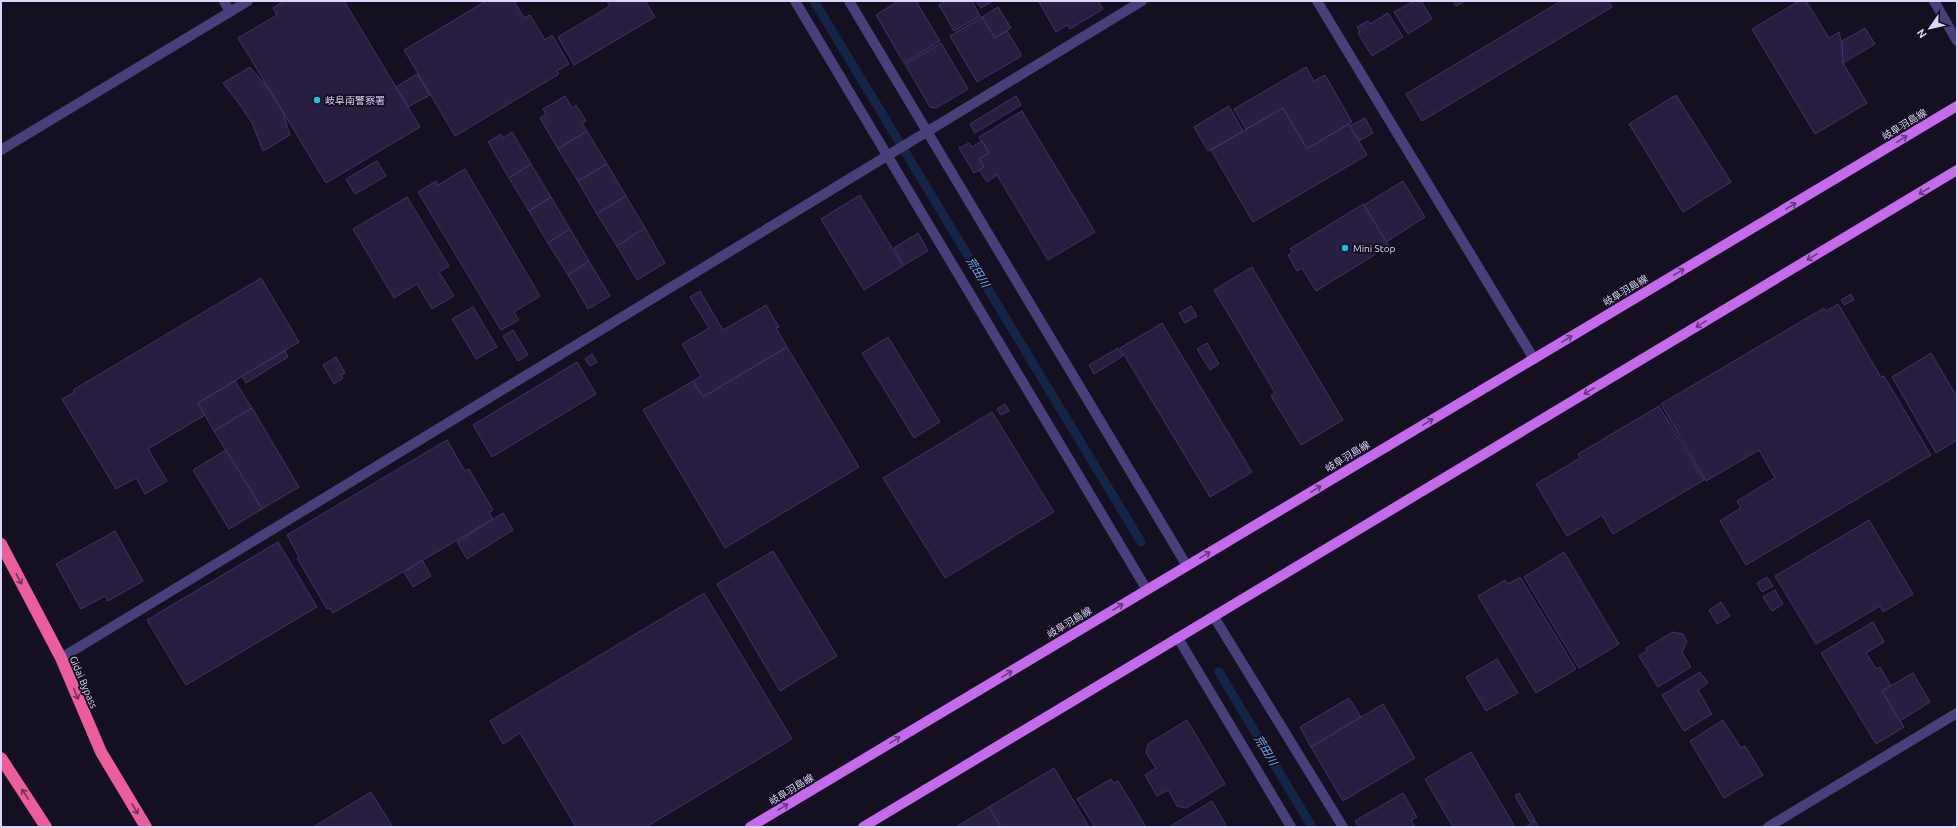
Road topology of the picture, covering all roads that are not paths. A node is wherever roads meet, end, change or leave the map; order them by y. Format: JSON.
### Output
{"nodes":[{"id":1,"x":224,"y":1,"type":"edge"},
{"id":2,"x":248,"y":1,"type":"edge"},
{"id":3,"x":795,"y":1,"type":"edge"},
{"id":4,"x":849,"y":1,"type":"edge"},
{"id":5,"x":1142,"y":1,"type":"edge"},
{"id":6,"x":1317,"y":1,"type":"edge"},
{"id":7,"x":1934,"y":1,"type":"edge"},
{"id":8,"x":230,"y":12,"type":"junction"},
{"id":9,"x":1957,"y":41,"type":"edge"},
{"id":10,"x":1957,"y":106,"type":"edge"},
{"id":11,"x":927,"y":131,"type":"junction"},
{"id":12,"x":1,"y":150,"type":"edge"},
{"id":13,"x":891,"y":152,"type":"junction"},
{"id":14,"x":1957,"y":170,"type":"edge"},
{"id":15,"x":1534,"y":359,"type":"junction"},
{"id":16,"x":1,"y":544,"type":"edge"},
{"id":17,"x":1187,"y":566,"type":"junction"},
{"id":18,"x":1147,"y":590,"type":"junction"},
{"id":19,"x":1214,"y":617,"type":"junction"},
{"id":20,"x":1178,"y":638,"type":"junction"},
{"id":21,"x":61,"y":658,"type":"junction"},
{"id":22,"x":1957,"y":713,"type":"edge"},
{"id":23,"x":1,"y":758,"type":"edge"},
{"id":24,"x":46,"y":827,"type":"edge"},
{"id":25,"x":146,"y":827,"type":"edge"},
{"id":26,"x":750,"y":827,"type":"edge"},
{"id":27,"x":864,"y":827,"type":"edge"},
{"id":28,"x":1291,"y":827,"type":"edge"},
{"id":29,"x":1343,"y":827,"type":"edge"},
{"id":30,"x":1768,"y":827,"type":"edge"}],
"edges":[{"from":1,"to":8,"type":"street"},
{"from":2,"to":8,"type":"street"},
{"from":3,"to":13,"type":"street"},
{"from":4,"to":11,"type":"street"},
{"from":5,"to":11,"type":"street"},
{"from":6,"to":15,"type":"street"},
{"from":7,"to":9,"type":"street"},
{"from":8,"to":12,"type":"street"},
{"from":15,"to":10,"type":"main road","name":"岐阜羽島線","one_way":true},
{"from":11,"to":13,"type":"street"},
{"from":11,"to":17,"type":"street"},
{"from":13,"to":18,"type":"street"},
{"from":13,"to":21,"type":"street"},
{"from":14,"to":19,"type":"main road","one_way":true},
{"from":17,"to":15,"type":"main road","name":"岐阜羽島線","one_way":true},
{"from":16,"to":21,"type":"highway","name":"Gidai Bypass","one_way":true},
{"from":17,"to":18,"type":"main road","name":"岐阜羽島線"},
{"from":26,"to":18,"type":"main road","name":"岐阜羽島線","one_way":true},
{"from":19,"to":20,"type":"main road"},
{"from":19,"to":29,"type":"street"},
{"from":20,"to":27,"type":"main road"},
{"from":20,"to":28,"type":"street"},
{"from":21,"to":25,"type":"highway","name":"Gidai Bypass","one_way":true},
{"from":22,"to":30,"type":"street"},
{"from":24,"to":23,"type":"highway","one_way":true}]}
